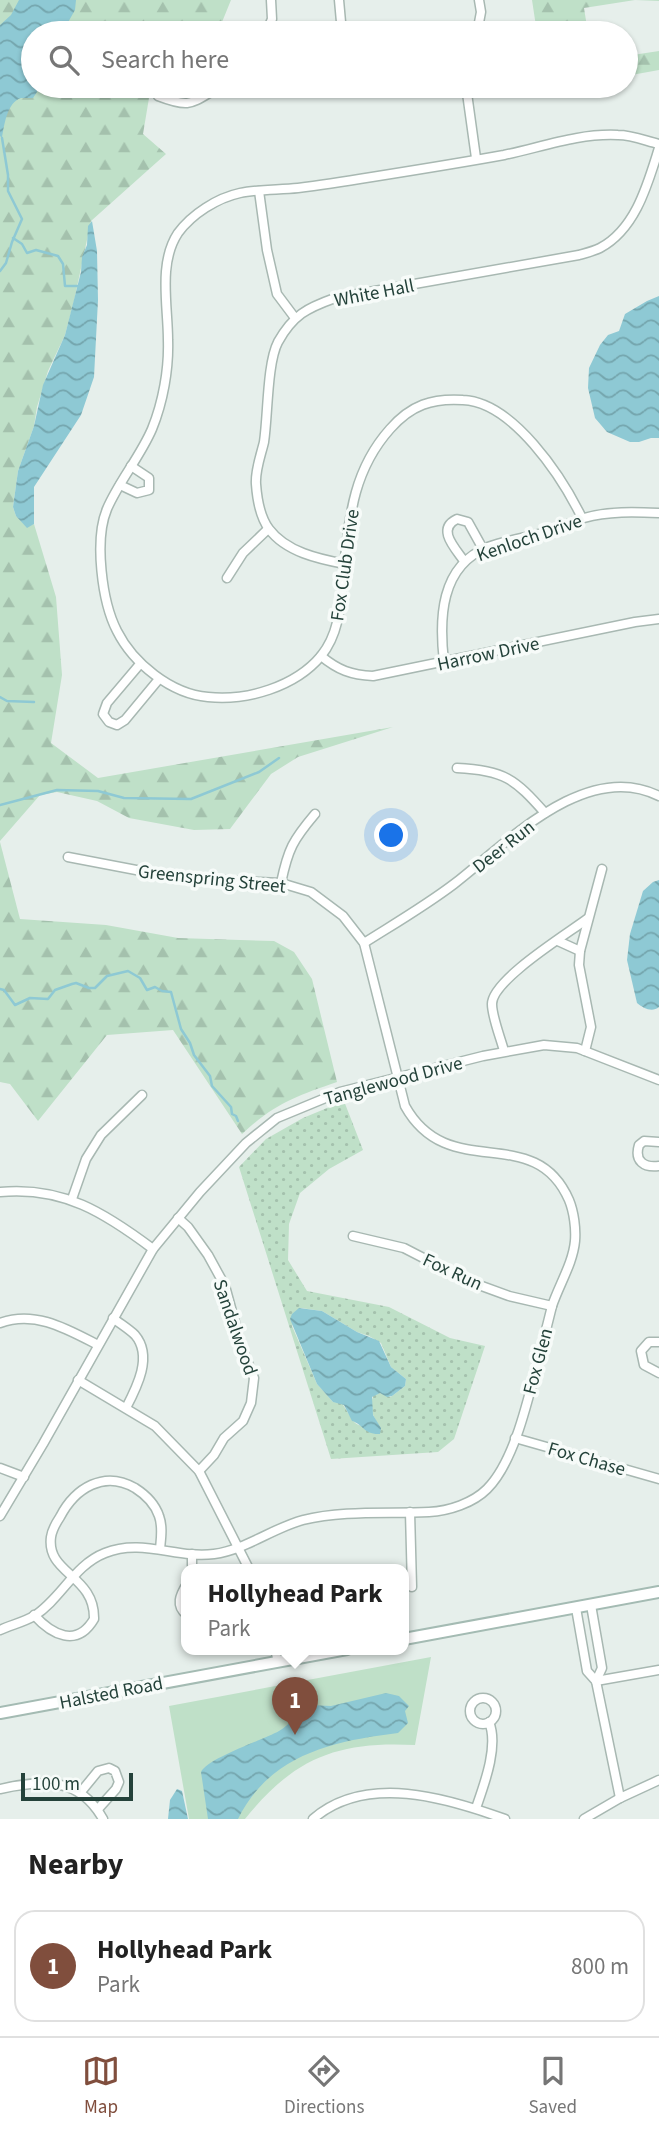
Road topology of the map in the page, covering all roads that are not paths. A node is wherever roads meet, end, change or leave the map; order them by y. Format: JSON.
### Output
{"nodes":[{"id":1,"x":271,"y":0,"type":"edge"},
{"id":2,"x":339,"y":0,"type":"edge"},
{"id":3,"x":479,"y":0,"type":"edge"},
{"id":4,"x":271,"y":21,"type":"edge"},
{"id":5,"x":341,"y":21,"type":"edge"},
{"id":6,"x":479,"y":21,"type":"edge"},
{"id":7,"x":163,"y":98,"type":"edge"},
{"id":8,"x":201,"y":98,"type":"edge"},
{"id":9,"x":468,"y":98,"type":"edge"},
{"id":10,"x":659,"y":146,"type":"edge"},
{"id":11,"x":476,"y":158,"type":"junction"},
{"id":12,"x":258,"y":191,"type":"junction"},
{"id":13,"x":295,"y":318,"type":"junction"},
{"id":14,"x":131,"y":466,"type":"junction"},
{"id":15,"x":120,"y":485,"type":"junction"},
{"id":16,"x":659,"y":513,"type":"edge"},
{"id":17,"x":582,"y":518,"type":"junction"},
{"id":18,"x":268,"y":529,"type":"junction"},
{"id":19,"x":484,"y":550,"type":"junction"},
{"id":20,"x":464,"y":561,"type":"junction"},
{"id":21,"x":345,"y":565,"type":"junction"},
{"id":22,"x":227,"y":578,"type":"dead end"},
{"id":23,"x":659,"y":619,"type":"edge"},
{"id":24,"x":321,"y":656,"type":"junction"},
{"id":25,"x":444,"y":662,"type":"junction"},
{"id":26,"x":140,"y":664,"type":"junction"},
{"id":27,"x":159,"y":678,"type":"junction"},
{"id":28,"x":457,"y":768,"type":"dead end"},
{"id":29,"x":658,"y":793,"type":"edge"},
{"id":30,"x":545,"y":813,"type":"junction"},
{"id":31,"x":315,"y":814,"type":"dead end"},
{"id":32,"x":68,"y":857,"type":"dead end"},
{"id":33,"x":602,"y":869,"type":"dead end"},
{"id":34,"x":281,"y":883,"type":"junction"},
{"id":35,"x":587,"y":919,"type":"junction"},
{"id":36,"x":558,"y":941,"type":"junction"},
{"id":37,"x":364,"y":943,"type":"junction"},
{"id":38,"x":580,"y":951,"type":"junction"},
{"id":39,"x":584,"y":1051,"type":"junction"},
{"id":40,"x":505,"y":1052,"type":"junction"},
{"id":41,"x":397,"y":1077,"type":"junction"},
{"id":42,"x":659,"y":1080,"type":"edge"},
{"id":43,"x":142,"y":1095,"type":"dead end"},
{"id":44,"x":659,"y":1142,"type":"edge"},
{"id":45,"x":659,"y":1166,"type":"edge"},
{"id":46,"x":0,"y":1192,"type":"edge"},
{"id":47,"x":72,"y":1199,"type":"junction"},
{"id":48,"x":178,"y":1218,"type":"junction"},
{"id":49,"x":353,"y":1236,"type":"dead end"},
{"id":50,"x":153,"y":1249,"type":"junction"},
{"id":51,"x":552,"y":1306,"type":"junction"},
{"id":52,"x":113,"y":1318,"type":"junction"},
{"id":53,"x":0,"y":1323,"type":"edge"},
{"id":54,"x":659,"y":1342,"type":"edge"},
{"id":55,"x":98,"y":1345,"type":"junction"},
{"id":56,"x":659,"y":1373,"type":"edge"},
{"id":57,"x":78,"y":1380,"type":"junction"},
{"id":58,"x":126,"y":1408,"type":"junction"},
{"id":59,"x":515,"y":1438,"type":"junction"},
{"id":60,"x":0,"y":1468,"type":"edge"},
{"id":61,"x":199,"y":1471,"type":"junction"},
{"id":62,"x":24,"y":1477,"type":"junction"},
{"id":63,"x":659,"y":1479,"type":"edge"},
{"id":64,"x":411,"y":1512,"type":"junction"},
{"id":65,"x":0,"y":1516,"type":"edge"},
{"id":66,"x":239,"y":1546,"type":"junction"},
{"id":67,"x":160,"y":1549,"type":"junction"},
{"id":68,"x":192,"y":1553,"type":"junction"},
{"id":69,"x":192,"y":1564,"type":"edge"},
{"id":70,"x":247,"y":1564,"type":"edge"},
{"id":71,"x":72,"y":1577,"type":"junction"},
{"id":72,"x":412,"y":1587,"type":"dead end"},
{"id":73,"x":659,"y":1592,"type":"edge"},
{"id":74,"x":591,"y":1605,"type":"junction"},
{"id":75,"x":576,"y":1608,"type":"junction"},
{"id":76,"x":34,"y":1615,"type":"junction"},
{"id":77,"x":0,"y":1630,"type":"edge"},
{"id":78,"x":409,"y":1638,"type":"edge"},
{"id":79,"x":276,"y":1655,"type":"edge"},
{"id":80,"x":315,"y":1655,"type":"edge"},
{"id":81,"x":278,"y":1662,"type":"junction"},
{"id":82,"x":659,"y":1670,"type":"edge"},
{"id":83,"x":596,"y":1681,"type":"junction"},
{"id":84,"x":0,"y":1713,"type":"edge"},
{"id":85,"x":489,"y":1722,"type":"dead end"},
{"id":86,"x":659,"y":1780,"type":"edge"},
{"id":87,"x":0,"y":1789,"type":"edge"},
{"id":88,"x":80,"y":1793,"type":"junction"},
{"id":89,"x":620,"y":1798,"type":"junction"},
{"id":90,"x":476,"y":1808,"type":"junction"},
{"id":91,"x":97,"y":1809,"type":"junction"},
{"id":92,"x":103,"y":1819,"type":"edge"},
{"id":93,"x":313,"y":1819,"type":"edge"},
{"id":94,"x":505,"y":1819,"type":"edge"},
{"id":95,"x":584,"y":1819,"type":"edge"}],
"edges":[{"from":1,"to":4,"type":"street"},
{"from":2,"to":5,"type":"street"},
{"from":3,"to":6,"type":"street"},
{"from":7,"to":8,"type":"street"},
{"from":9,"to":11,"type":"street"},
{"from":10,"to":11,"type":"street","name":"Fox Club Drive"},
{"from":10,"to":13,"type":"street","name":"White Hall"},
{"from":11,"to":12,"type":"street","name":"Fox Club Drive"},
{"from":12,"to":13,"type":"street"},
{"from":12,"to":14,"type":"street","name":"Fox Club Drive"},
{"from":13,"to":18,"type":"street","name":"White Hall"},
{"from":14,"to":15,"type":"street","name":"Fox Club Drive"},
{"from":14,"to":15,"type":"street"},
{"from":15,"to":26,"type":"street","name":"Fox Club Drive"},
{"from":16,"to":17,"type":"street","name":"Kenloch Drive"},
{"from":17,"to":19,"type":"street","name":"Kenloch Drive"},
{"from":17,"to":21,"type":"street","name":"Fox Club Drive"},
{"from":18,"to":21,"type":"street"},
{"from":18,"to":22,"type":"street"},
{"from":19,"to":20,"type":"street","name":"Kenloch Drive"},
{"from":19,"to":20,"type":"street"},
{"from":20,"to":25,"type":"street","name":"Kenloch Drive"},
{"from":21,"to":24,"type":"street","name":"Fox Club Drive"},
{"from":23,"to":25,"type":"street","name":"Harrow Drive"},
{"from":24,"to":25,"type":"street","name":"Harrow Drive"},
{"from":24,"to":27,"type":"street","name":"Fox Club Drive"},
{"from":26,"to":27,"type":"street","name":"Fox Club Drive"},
{"from":26,"to":27,"type":"street"},
{"from":28,"to":30,"type":"street"},
{"from":29,"to":30,"type":"street","name":"Deer Run"},
{"from":30,"to":37,"type":"street","name":"Deer Run"},
{"from":31,"to":34,"type":"street"},
{"from":32,"to":34,"type":"street","name":"Greenspring Street"},
{"from":33,"to":35,"type":"street"},
{"from":34,"to":37,"type":"street","name":"Greenspring Street"},
{"from":35,"to":36,"type":"street"},
{"from":35,"to":38,"type":"street"},
{"from":36,"to":38,"type":"street"},
{"from":36,"to":40,"type":"street"},
{"from":37,"to":41,"type":"street","name":"Greenspring Street"},
{"from":38,"to":39,"type":"street"},
{"from":39,"to":40,"type":"street","name":"Tanglewood Drive"},
{"from":39,"to":42,"type":"street","name":"Tanglewood Drive"},
{"from":40,"to":41,"type":"street","name":"Tanglewood Drive"},
{"from":41,"to":48,"type":"street","name":"Tanglewood Drive"},
{"from":41,"to":51,"type":"street","name":"Fox Glen"},
{"from":43,"to":47,"type":"street"},
{"from":44,"to":45,"type":"street"},
{"from":46,"to":47,"type":"street"},
{"from":47,"to":50,"type":"street"},
{"from":48,"to":50,"type":"street","name":"Tanglewood Drive"},
{"from":48,"to":61,"type":"street","name":"Sandalwood"},
{"from":49,"to":51,"type":"street","name":"Fox Run"},
{"from":50,"to":52,"type":"street","name":"Tanglewood Drive"},
{"from":51,"to":59,"type":"street","name":"Fox Glen"},
{"from":52,"to":55,"type":"street","name":"Tanglewood Drive"},
{"from":52,"to":58,"type":"street"},
{"from":53,"to":55,"type":"street"},
{"from":54,"to":56,"type":"street"},
{"from":55,"to":57,"type":"street","name":"Tanglewood Drive"},
{"from":57,"to":58,"type":"street"},
{"from":57,"to":62,"type":"street","name":"Tanglewood Drive"},
{"from":58,"to":61,"type":"street"},
{"from":59,"to":63,"type":"street","name":"Fox Chase"},
{"from":59,"to":64,"type":"street","name":"Fox Glen"},
{"from":60,"to":62,"type":"street"},
{"from":61,"to":66,"type":"street"},
{"from":62,"to":65,"type":"street","name":"Tanglewood Drive"},
{"from":64,"to":66,"type":"street","name":"Fox Glen"},
{"from":64,"to":72,"type":"street"},
{"from":66,"to":68,"type":"street","name":"Fox Glen"},
{"from":66,"to":70,"type":"street"},
{"from":67,"to":68,"type":"street","name":"Fox Glen"},
{"from":67,"to":71,"type":"street","name":"Fox Glen"},
{"from":67,"to":71,"type":"street"},
{"from":68,"to":69,"type":"street"},
{"from":71,"to":76,"type":"street","name":"Fox Glen"},
{"from":71,"to":76,"type":"street"},
{"from":73,"to":74,"type":"street"},
{"from":74,"to":75,"type":"street"},
{"from":74,"to":83,"type":"street"},
{"from":75,"to":78,"type":"street"},
{"from":75,"to":83,"type":"street"},
{"from":76,"to":77,"type":"street"},
{"from":79,"to":81,"type":"street"},
{"from":80,"to":81,"type":"street","name":"Halsted Road"},
{"from":81,"to":84,"type":"street","name":"Halsted Road"},
{"from":82,"to":83,"type":"street"},
{"from":83,"to":89,"type":"street"},
{"from":85,"to":90,"type":"street"},
{"from":86,"to":89,"type":"street"},
{"from":87,"to":88,"type":"street"},
{"from":88,"to":91,"type":"street"},
{"from":88,"to":91,"type":"street"},
{"from":89,"to":95,"type":"street"},
{"from":90,"to":93,"type":"street"},
{"from":90,"to":94,"type":"street"},
{"from":91,"to":92,"type":"street"}]}
